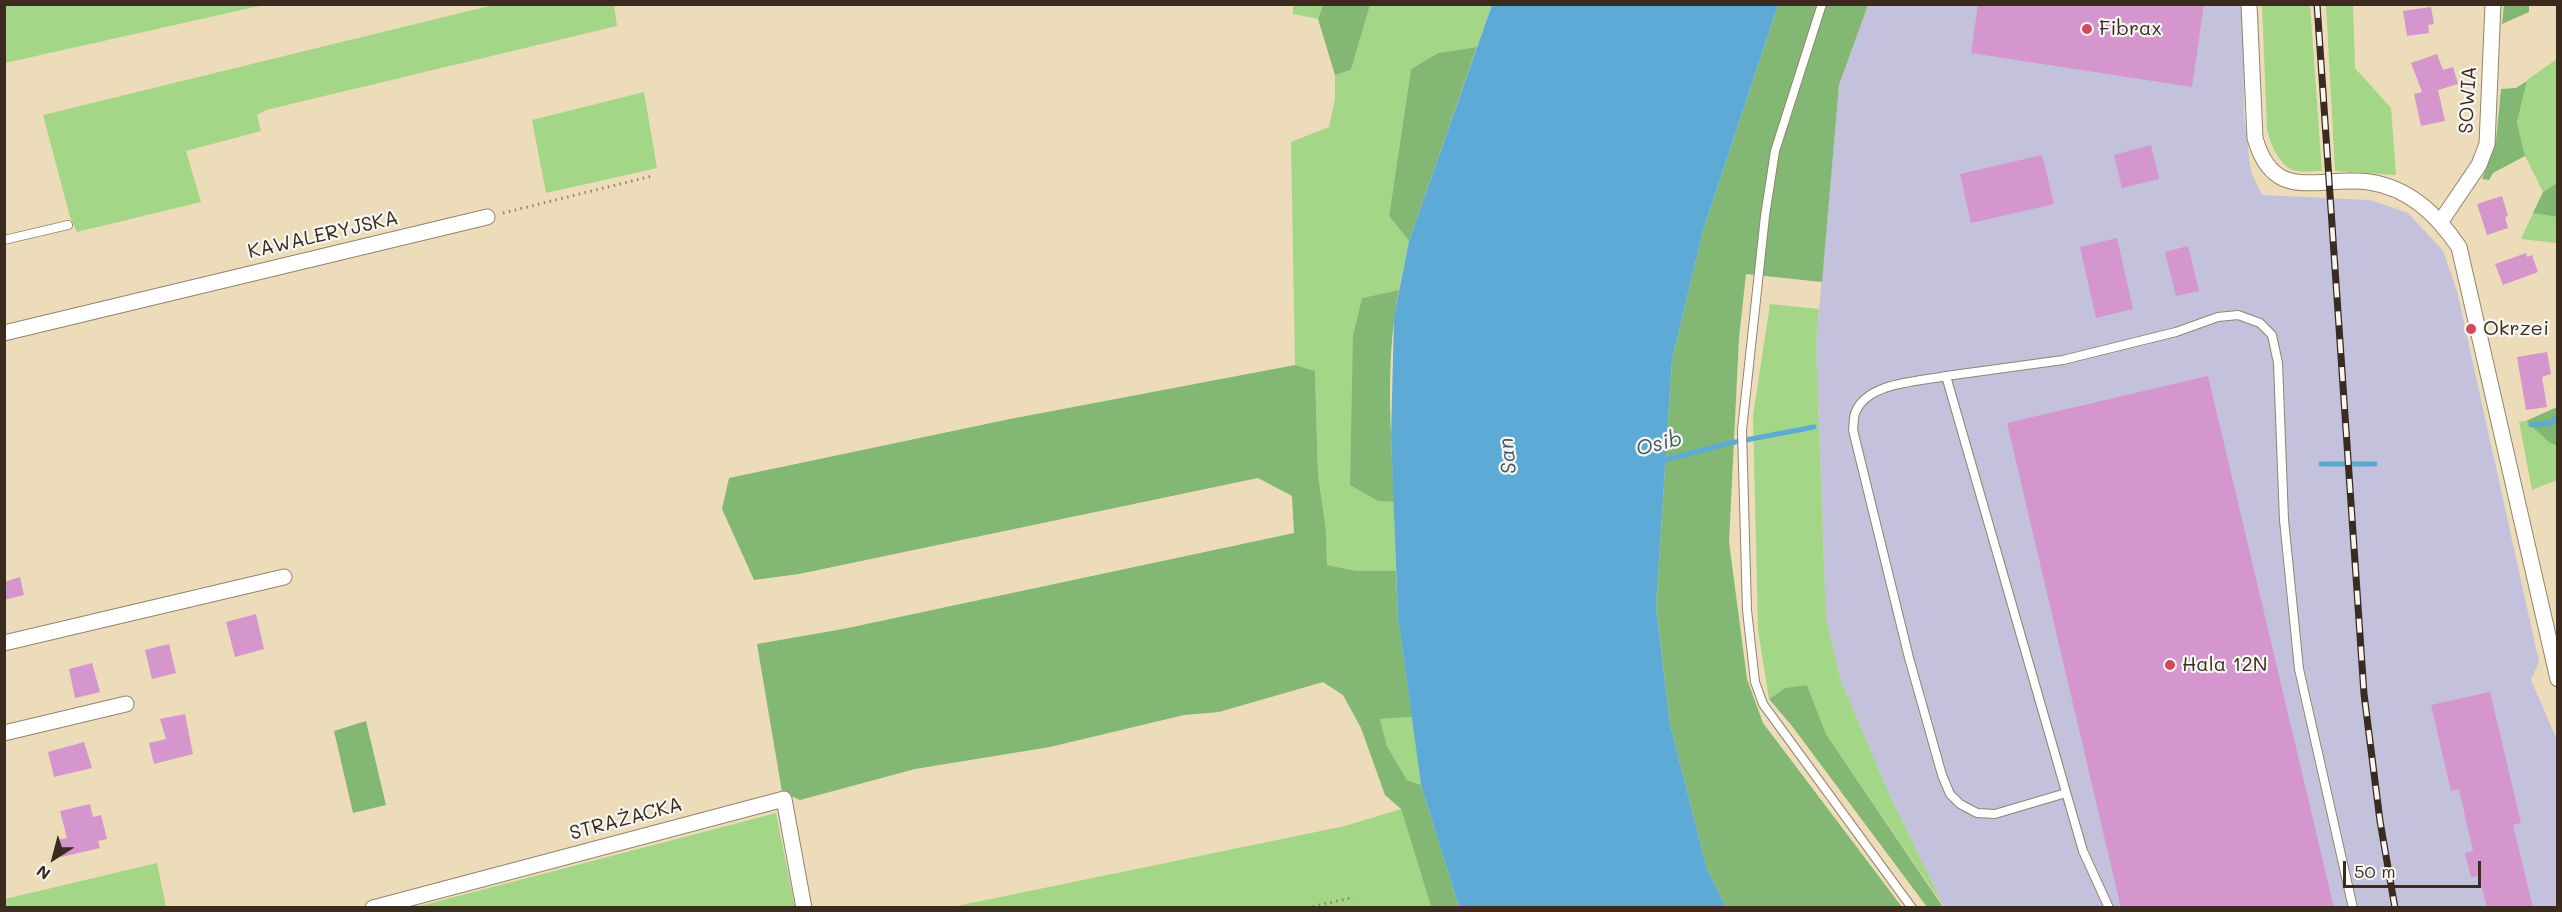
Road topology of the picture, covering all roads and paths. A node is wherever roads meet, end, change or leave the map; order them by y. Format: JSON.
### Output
{"nodes":[{"id":1,"x":1822,"y":4,"type":"edge"},
{"id":2,"x":2249,"y":4,"type":"edge"},
{"id":3,"x":2493,"y":4,"type":"edge"},
{"id":4,"x":652,"y":176,"type":"dead end"},
{"id":5,"x":487,"y":217,"type":"joint"},
{"id":6,"x":2441,"y":221,"type":"junction"},
{"id":7,"x":68,"y":225,"type":"dead end"},
{"id":8,"x":4,"y":240,"type":"edge"},
{"id":9,"x":4,"y":333,"type":"edge"},
{"id":10,"x":1946,"y":376,"type":"junction"},
{"id":11,"x":284,"y":577,"type":"dead end"},
{"id":12,"x":4,"y":643,"type":"edge"},
{"id":13,"x":2558,"y":679,"type":"edge"},
{"id":14,"x":126,"y":704,"type":"dead end"},
{"id":15,"x":4,"y":733,"type":"edge"},
{"id":16,"x":2066,"y":793,"type":"junction"},
{"id":17,"x":1354,"y":897,"type":"dead end"},
{"id":18,"x":373,"y":908,"type":"edge"},
{"id":19,"x":804,"y":908,"type":"edge"},
{"id":20,"x":1307,"y":908,"type":"edge"},
{"id":21,"x":1912,"y":908,"type":"edge"},
{"id":22,"x":2109,"y":908,"type":"edge"},
{"id":23,"x":2353,"y":908,"type":"edge"}],
"edges":[{"from":1,"to":21,"type":"lane"},
{"from":2,"to":6,"type":"street"},
{"from":3,"to":6,"type":"street","name":"SOWIA"},
{"from":4,"to":5,"type":"path"},
{"from":5,"to":9,"type":"street","name":"KAWALERYJSKA"},
{"from":6,"to":13,"type":"street"},
{"from":7,"to":8,"type":"lane"},
{"from":10,"to":16,"type":"lane"},
{"from":10,"to":16,"type":"lane"},
{"from":10,"to":23,"type":"lane"},
{"from":11,"to":12,"type":"street"},
{"from":14,"to":15,"type":"street"},
{"from":16,"to":22,"type":"lane"},
{"from":17,"to":20,"type":"path"},
{"from":18,"to":19,"type":"street","name":"STRAŻACKA"}]}
